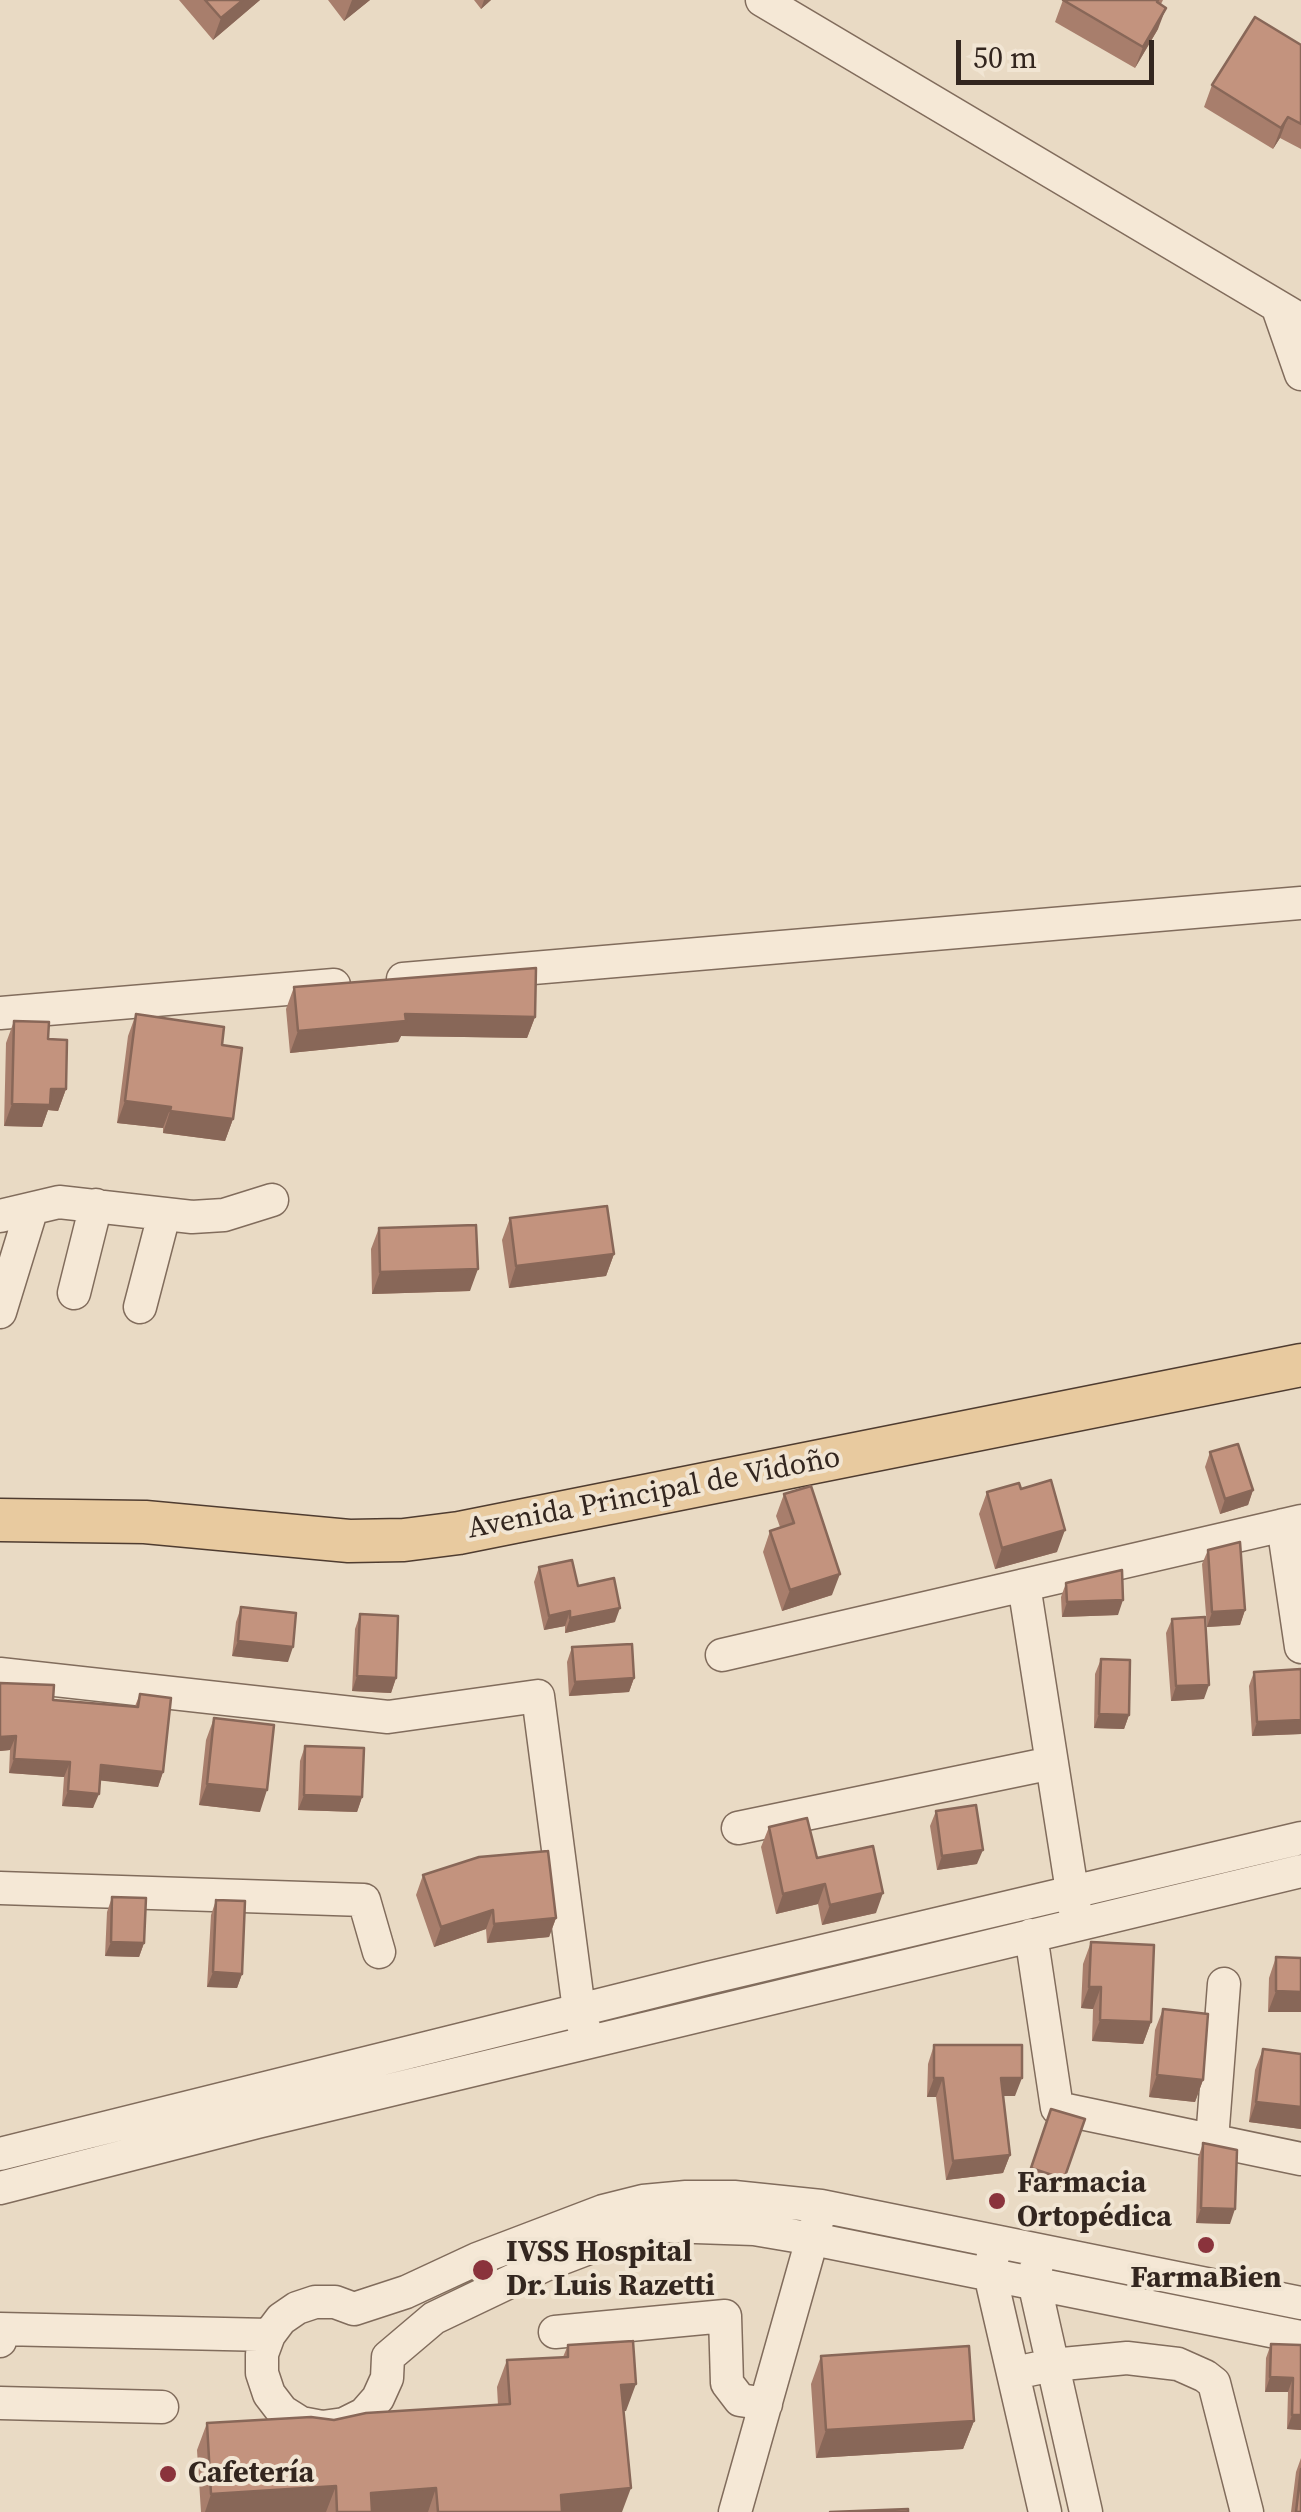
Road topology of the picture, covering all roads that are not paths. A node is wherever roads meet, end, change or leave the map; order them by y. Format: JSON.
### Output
{"nodes":[{"id":1,"x":762,"y":0,"type":"edge"},
{"id":2,"x":1290,"y":314,"type":"edge"},
{"id":3,"x":1301,"y":374,"type":"edge"},
{"id":4,"x":1301,"y":903,"type":"edge"},
{"id":5,"x":0,"y":1014,"type":"edge"},
{"id":6,"x":272,"y":1200,"type":"dead end"},
{"id":7,"x":96,"y":1205,"type":"junction"},
{"id":8,"x":16,"y":1214,"type":"edge"},
{"id":9,"x":164,"y":1215,"type":"junction"},
{"id":10,"x":74,"y":1293,"type":"dead end"},
{"id":11,"x":140,"y":1307,"type":"dead end"},
{"id":12,"x":0,"y":1312,"type":"edge"},
{"id":13,"x":1301,"y":1365,"type":"edge"},
{"id":14,"x":0,"y":1520,"type":"edge"},
{"id":15,"x":1292,"y":1524,"type":"edge"},
{"id":16,"x":1024,"y":1585,"type":"junction"},
{"id":17,"x":1301,"y":1647,"type":"edge"},
{"id":18,"x":722,"y":1655,"type":"dead end"},
{"id":19,"x":0,"y":1674,"type":"edge"},
{"id":20,"x":1052,"y":1763,"type":"junction"},
{"id":21,"x":738,"y":1828,"type":"dead end"},
{"id":22,"x":1301,"y":1838,"type":"edge"},
{"id":23,"x":1301,"y":1871,"type":"edge"},
{"id":24,"x":0,"y":1888,"type":"edge"},
{"id":25,"x":1075,"y":1908,"type":"junction"},
{"id":26,"x":1032,"y":1936,"type":"junction"},
{"id":27,"x":379,"y":1952,"type":"dead end"},
{"id":28,"x":1224,"y":1984,"type":"dead end"},
{"id":29,"x":579,"y":2010,"type":"junction"},
{"id":30,"x":589,"y":2042,"type":"junction"},
{"id":31,"x":1212,"y":2140,"type":"junction"},
{"id":32,"x":2,"y":2147,"type":"edge"},
{"id":33,"x":1301,"y":2159,"type":"edge"},
{"id":34,"x":10,"y":2185,"type":"edge"},
{"id":35,"x":821,"y":2206,"type":"junction"},
{"id":36,"x":813,"y":2239,"type":"junction"},
{"id":37,"x":995,"y":2241,"type":"junction"},
{"id":38,"x":1040,"y":2250,"type":"junction"},
{"id":39,"x":990,"y":2274,"type":"junction"},
{"id":40,"x":1034,"y":2282,"type":"junction"},
{"id":41,"x":1301,"y":2303,"type":"edge"},
{"id":42,"x":0,"y":2329,"type":"edge"},
{"id":43,"x":555,"y":2332,"type":"dead end"},
{"id":44,"x":269,"y":2335,"type":"junction"},
{"id":45,"x":1301,"y":2337,"type":"edge"},
{"id":46,"x":0,"y":2341,"type":"edge"},
{"id":47,"x":1052,"y":2366,"type":"junction"},
{"id":48,"x":1015,"y":2373,"type":"junction"},
{"id":49,"x":0,"y":2403,"type":"edge"},
{"id":50,"x":766,"y":2404,"type":"junction"},
{"id":51,"x":162,"y":2407,"type":"dead end"},
{"id":52,"x":735,"y":2512,"type":"edge"},
{"id":53,"x":1045,"y":2512,"type":"edge"},
{"id":54,"x":1086,"y":2512,"type":"edge"},
{"id":55,"x":1247,"y":2512,"type":"edge"}],
"edges":[{"from":1,"to":2,"type":"street"},
{"from":2,"to":3,"type":"street"},
{"from":4,"to":5,"type":"street"},
{"from":6,"to":9,"type":"street"},
{"from":7,"to":8,"type":"street"},
{"from":7,"to":9,"type":"street"},
{"from":7,"to":10,"type":"street"},
{"from":8,"to":12,"type":"street"},
{"from":9,"to":11,"type":"street"},
{"from":13,"to":14,"type":"main road","name":"Avenida Principal de Vidoño"},
{"from":15,"to":16,"type":"street"},
{"from":15,"to":17,"type":"street"},
{"from":16,"to":18,"type":"street"},
{"from":16,"to":20,"type":"street"},
{"from":19,"to":29,"type":"street"},
{"from":20,"to":21,"type":"street"},
{"from":20,"to":25,"type":"street"},
{"from":22,"to":25,"type":"street"},
{"from":23,"to":25,"type":"street"},
{"from":24,"to":27,"type":"street"},
{"from":25,"to":26,"type":"street"},
{"from":25,"to":29,"type":"street"},
{"from":26,"to":30,"type":"street"},
{"from":26,"to":31,"type":"street"},
{"from":28,"to":31,"type":"street"},
{"from":29,"to":30,"type":"street"},
{"from":29,"to":32,"type":"street"},
{"from":30,"to":34,"type":"street"},
{"from":31,"to":33,"type":"street"},
{"from":32,"to":34,"type":"street"},
{"from":35,"to":36,"type":"street"},
{"from":35,"to":37,"type":"street"},
{"from":35,"to":44,"type":"street"},
{"from":36,"to":39,"type":"street"},
{"from":36,"to":44,"type":"street"},
{"from":36,"to":50,"type":"street"},
{"from":37,"to":38,"type":"street"},
{"from":37,"to":39,"type":"street"},
{"from":38,"to":40,"type":"street"},
{"from":38,"to":41,"type":"street"},
{"from":39,"to":40,"type":"street"},
{"from":39,"to":48,"type":"street"},
{"from":40,"to":45,"type":"street"},
{"from":40,"to":47,"type":"street"},
{"from":42,"to":44,"type":"street"},
{"from":42,"to":46,"type":"street"},
{"from":43,"to":50,"type":"street"},
{"from":47,"to":48,"type":"street"},
{"from":47,"to":54,"type":"street"},
{"from":47,"to":55,"type":"street"},
{"from":48,"to":53,"type":"street"},
{"from":49,"to":51,"type":"street"},
{"from":50,"to":52,"type":"street"}]}
